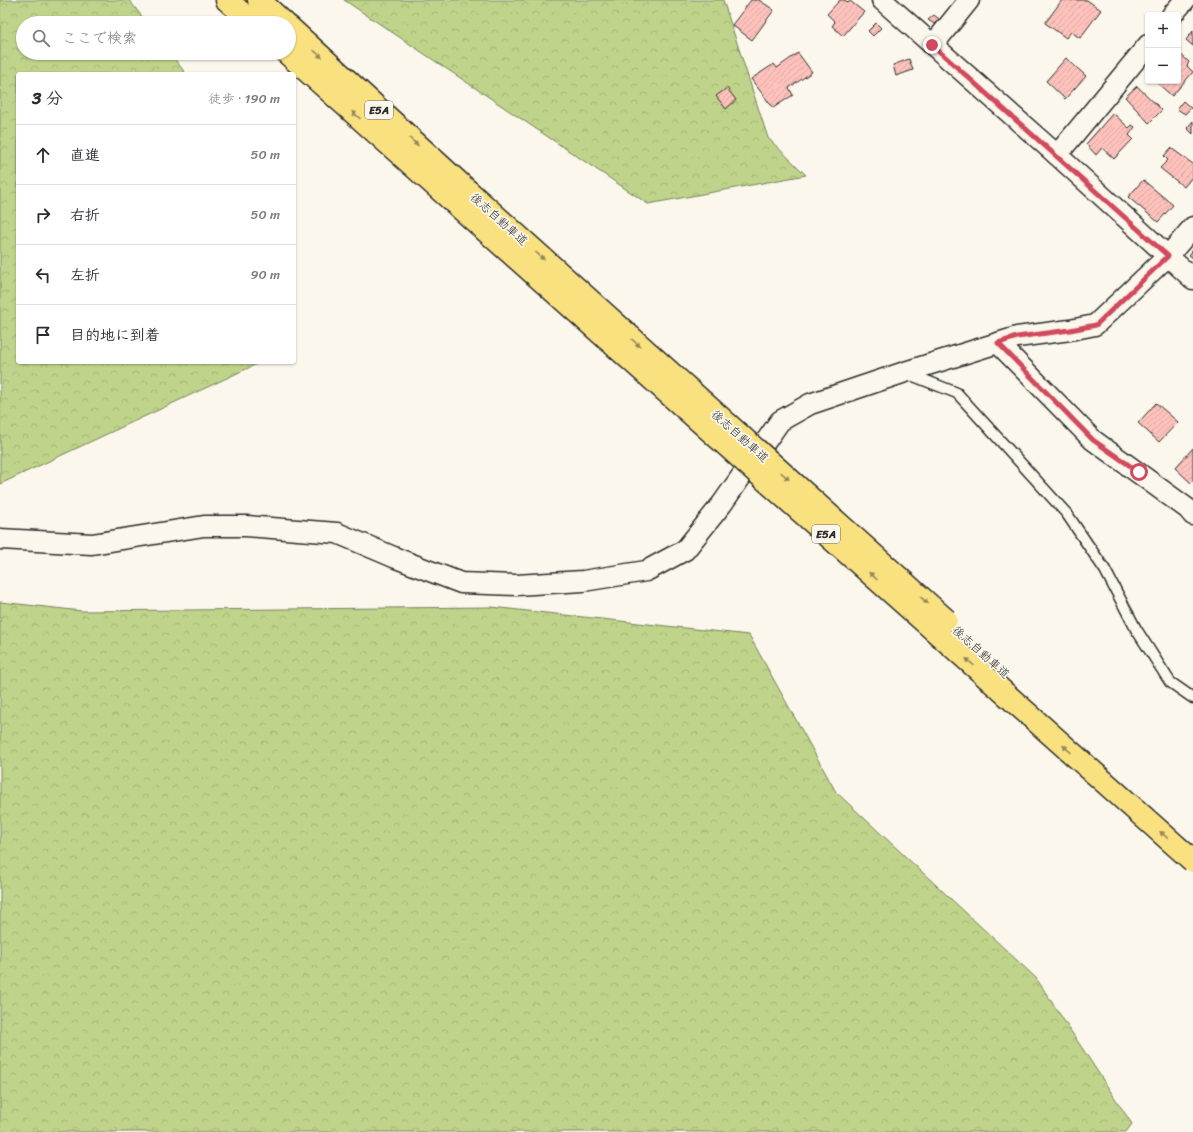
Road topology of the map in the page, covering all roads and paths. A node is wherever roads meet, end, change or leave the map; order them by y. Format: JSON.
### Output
{"nodes":[{"id":1,"x":228,"y":0,"type":"edge"},
{"id":2,"x":259,"y":0,"type":"edge"},
{"id":3,"x":882,"y":0,"type":"edge"},
{"id":4,"x":969,"y":0,"type":"edge"},
{"id":5,"x":1185,"y":0,"type":"edge"},
{"id":6,"x":1175,"y":12,"type":"edge"},
{"id":7,"x":245,"y":16,"type":"edge"},
{"id":8,"x":276,"y":16,"type":"edge"},
{"id":9,"x":296,"y":34,"type":"edge"},
{"id":10,"x":932,"y":45,"type":"junction"},
{"id":11,"x":1146,"y":48,"type":"edge"},
{"id":12,"x":295,"y":60,"type":"edge"},
{"id":13,"x":1057,"y":155,"type":"junction"},
{"id":14,"x":464,"y":199,"type":"junction"},
{"id":15,"x":1193,"y":227,"type":"edge"},
{"id":16,"x":1168,"y":256,"type":"junction"},
{"id":17,"x":1193,"y":279,"type":"edge"},
{"id":18,"x":998,"y":343,"type":"junction"},
{"id":19,"x":905,"y":372,"type":"junction"},
{"id":20,"x":1193,"y":515,"type":"edge"},
{"id":21,"x":0,"y":539,"type":"edge"},
{"id":22,"x":1193,"y":698,"type":"edge"},
{"id":23,"x":1193,"y":842,"type":"edge"},
{"id":24,"x":1193,"y":861,"type":"edge"}],
"edges":[{"from":1,"to":7,"type":"highway"},
{"from":2,"to":8,"type":"highway"},
{"from":3,"to":10,"type":"street"},
{"from":4,"to":10,"type":"street"},
{"from":5,"to":6,"type":"street"},
{"from":9,"to":14,"type":"highway","name":"後志自動車道","number":"E5A","one_way":true},
{"from":10,"to":13,"type":"street"},
{"from":11,"to":13,"type":"street"},
{"from":14,"to":12,"type":"highway","name":"後志自動車道","number":"E5A","one_way":true},
{"from":13,"to":16,"type":"street"},
{"from":14,"to":23,"type":"highway","name":"後志自動車道","number":"E5A","one_way":true,"bridge":true},
{"from":24,"to":14,"type":"highway","name":"後志自動車道","number":"E5A","one_way":true,"bridge":true},
{"from":15,"to":16,"type":"street"},
{"from":16,"to":17,"type":"street"},
{"from":16,"to":18,"type":"street"},
{"from":18,"to":19,"type":"street"},
{"from":18,"to":20,"type":"street"},
{"from":19,"to":21,"type":"street"},
{"from":19,"to":22,"type":"lane"}]}
